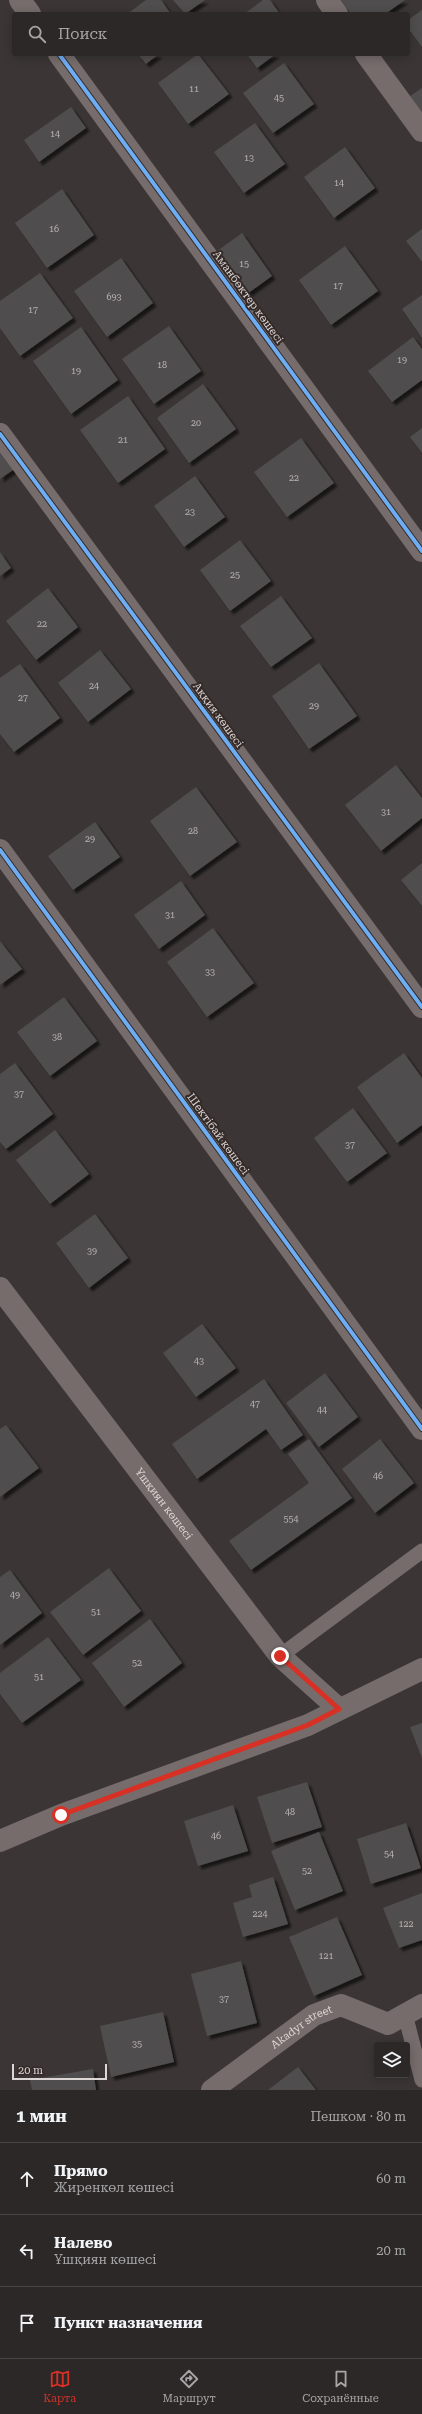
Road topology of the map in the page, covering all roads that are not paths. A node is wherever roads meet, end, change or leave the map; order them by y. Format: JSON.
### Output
{"nodes":[{"id":1,"x":20,"y":0,"type":"edge"},
{"id":2,"x":327,"y":0,"type":"edge"},
{"id":3,"x":29,"y":12,"type":"edge"},
{"id":4,"x":336,"y":12,"type":"edge"},
{"id":5,"x":60,"y":56,"type":"edge"},
{"id":6,"x":367,"y":56,"type":"edge"},
{"id":7,"x":422,"y":131,"type":"edge"},
{"id":8,"x":0,"y":434,"type":"edge"},
{"id":9,"x":422,"y":551,"type":"edge"},
{"id":10,"x":0,"y":850,"type":"edge"},
{"id":11,"x":422,"y":1007,"type":"edge"},
{"id":12,"x":0,"y":1288,"type":"edge"},
{"id":13,"x":422,"y":1430,"type":"edge"},
{"id":14,"x":422,"y":1551,"type":"edge"},
{"id":15,"x":280,"y":1656,"type":"junction"},
{"id":16,"x":422,"y":1669,"type":"edge"},
{"id":17,"x":339,"y":1709,"type":"junction"},
{"id":18,"x":2,"y":1837,"type":"edge"},
{"id":19,"x":414,"y":2010,"type":"edge"},
{"id":20,"x":422,"y":2080,"type":"edge"},
{"id":21,"x":212,"y":2090,"type":"edge"}],
"edges":[{"from":1,"to":3,"type":"street"},
{"from":2,"to":4,"type":"street"},
{"from":5,"to":9,"type":"street","name":"Аманбөктер көшесі"},
{"from":6,"to":7,"type":"street"},
{"from":8,"to":11,"type":"street","name":"Аққия көшесі"},
{"from":10,"to":13,"type":"street","name":"Шектібай көшесі"},
{"from":12,"to":15,"type":"street","name":"Ұшқиян көшесі"},
{"from":14,"to":15,"type":"lane"},
{"from":15,"to":17,"type":"street","name":"Ұшқиян көшесі"},
{"from":16,"to":17,"type":"street"},
{"from":17,"to":18,"type":"street"},
{"from":19,"to":20,"type":"lane"},
{"from":19,"to":21,"type":"street","name":"Akadyr street"}]}
